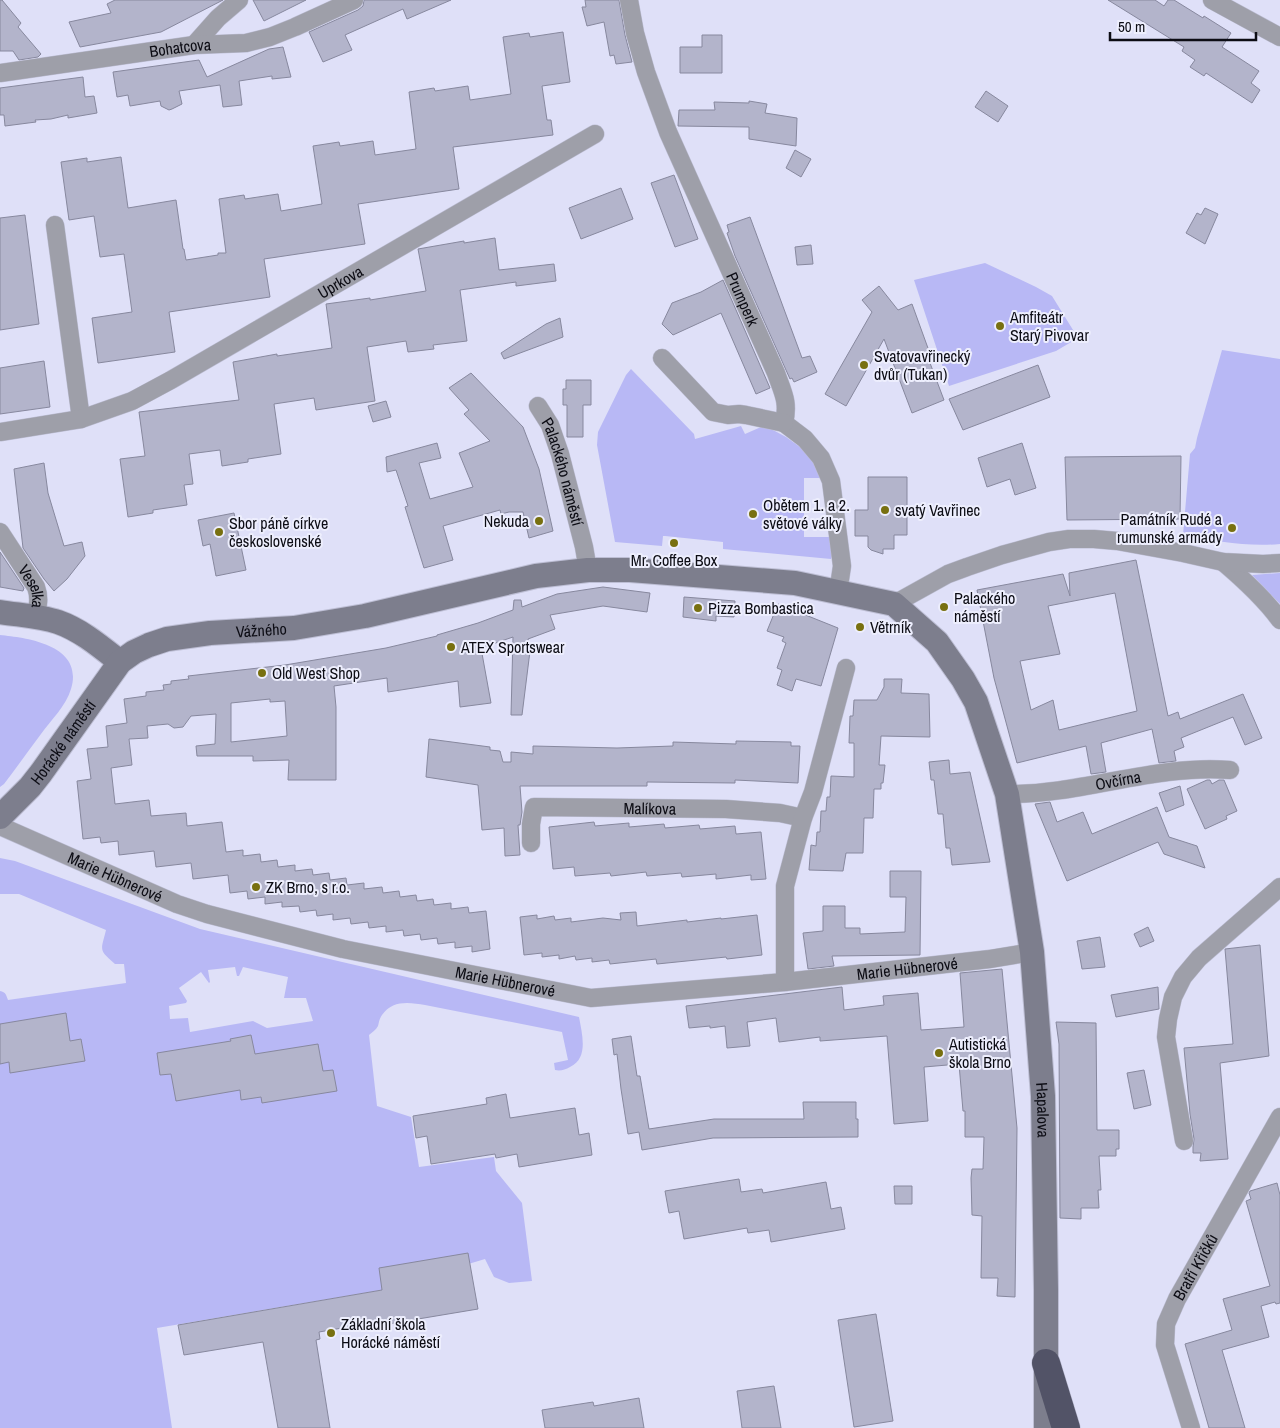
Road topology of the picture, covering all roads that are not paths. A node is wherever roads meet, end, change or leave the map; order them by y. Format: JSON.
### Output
{"nodes":[{"id":1,"x":239,"y":0,"type":"edge"},
{"id":2,"x":354,"y":0,"type":"edge"},
{"id":3,"x":629,"y":0,"type":"edge"},
{"id":4,"x":1212,"y":0,"type":"edge"},
{"id":5,"x":1280,"y":37,"type":"edge"},
{"id":6,"x":194,"y":45,"type":"junction"},
{"id":7,"x":0,"y":73,"type":"edge"},
{"id":8,"x":595,"y":134,"type":"dead end"},
{"id":9,"x":55,"y":225,"type":"dead end"},
{"id":10,"x":662,"y":358,"type":"dead end"},
{"id":11,"x":538,"y":406,"type":"dead end"},
{"id":12,"x":81,"y":419,"type":"junction"},
{"id":13,"x":784,"y":423,"type":"junction"},
{"id":14,"x":0,"y":432,"type":"edge"},
{"id":15,"x":0,"y":532,"type":"edge"},
{"id":16,"x":1223,"y":562,"type":"junction"},
{"id":17,"x":1280,"y":563,"type":"edge"},
{"id":18,"x":588,"y":570,"type":"junction"},
{"id":19,"x":838,"y":593,"type":"junction"},
{"id":20,"x":894,"y":604,"type":"junction"},
{"id":21,"x":0,"y":612,"type":"edge"},
{"id":22,"x":35,"y":618,"type":"junction"},
{"id":23,"x":1280,"y":620,"type":"edge"},
{"id":24,"x":120,"y":662,"type":"junction"},
{"id":25,"x":846,"y":668,"type":"dead end"},
{"id":26,"x":1230,"y":770,"type":"dead end"},
{"id":27,"x":1006,"y":794,"type":"junction"},
{"id":28,"x":0,"y":817,"type":"edge"},
{"id":29,"x":803,"y":818,"type":"junction"},
{"id":30,"x":0,"y":826,"type":"edge"},
{"id":31,"x":531,"y":843,"type":"dead end"},
{"id":32,"x":1280,"y":887,"type":"edge"},
{"id":33,"x":1032,"y":952,"type":"junction"},
{"id":34,"x":785,"y":982,"type":"junction"},
{"id":35,"x":1280,"y":1117,"type":"edge"},
{"id":36,"x":1184,"y":1141,"type":"dead end"},
{"id":37,"x":1046,"y":1363,"type":"junction"},
{"id":38,"x":1046,"y":1428,"type":"edge"},
{"id":39,"x":1066,"y":1428,"type":"edge"},
{"id":40,"x":1191,"y":1428,"type":"edge"}],
"edges":[{"from":1,"to":6,"type":"street"},
{"from":2,"to":6,"type":"street","name":"Bohatcova"},
{"from":3,"to":13,"type":"street","name":"Prumperk"},
{"from":4,"to":5,"type":"street"},
{"from":6,"to":7,"type":"street","name":"Bohatcova"},
{"from":8,"to":12,"type":"street","name":"Uprkova"},
{"from":9,"to":12,"type":"street"},
{"from":10,"to":13,"type":"street"},
{"from":11,"to":18,"type":"street","name":"Palackého náměstí"},
{"from":12,"to":14,"type":"street","name":"Uprkova"},
{"from":13,"to":19,"type":"street"},
{"from":15,"to":22,"type":"street","name":"Veselka"},
{"from":16,"to":17,"type":"street"},
{"from":16,"to":20,"type":"street"},
{"from":16,"to":23,"type":"street"},
{"from":18,"to":19,"type":"street"},
{"from":18,"to":24,"type":"street","name":"Vážného"},
{"from":19,"to":20,"type":"street"},
{"from":20,"to":27,"type":"street"},
{"from":21,"to":22,"type":"street"},
{"from":22,"to":24,"type":"street"},
{"from":24,"to":28,"type":"street","name":"Horácké náměstí"},
{"from":25,"to":29,"type":"street"},
{"from":26,"to":27,"type":"street","name":"Ovčírna"},
{"from":27,"to":33,"type":"street","name":"Hapalova"},
{"from":29,"to":31,"type":"street","name":"Malíkova"},
{"from":29,"to":34,"type":"street"},
{"from":30,"to":34,"type":"street","name":"Marie Hübnerové"},
{"from":32,"to":36,"type":"street"},
{"from":33,"to":34,"type":"street","name":"Marie Hübnerové"},
{"from":33,"to":37,"type":"street","name":"Hapalova"},
{"from":35,"to":40,"type":"street","name":"Bratří Křičků"},
{"from":37,"to":38,"type":"street","name":"Hapalova"},
{"from":37,"to":39,"type":"highway"}]}
